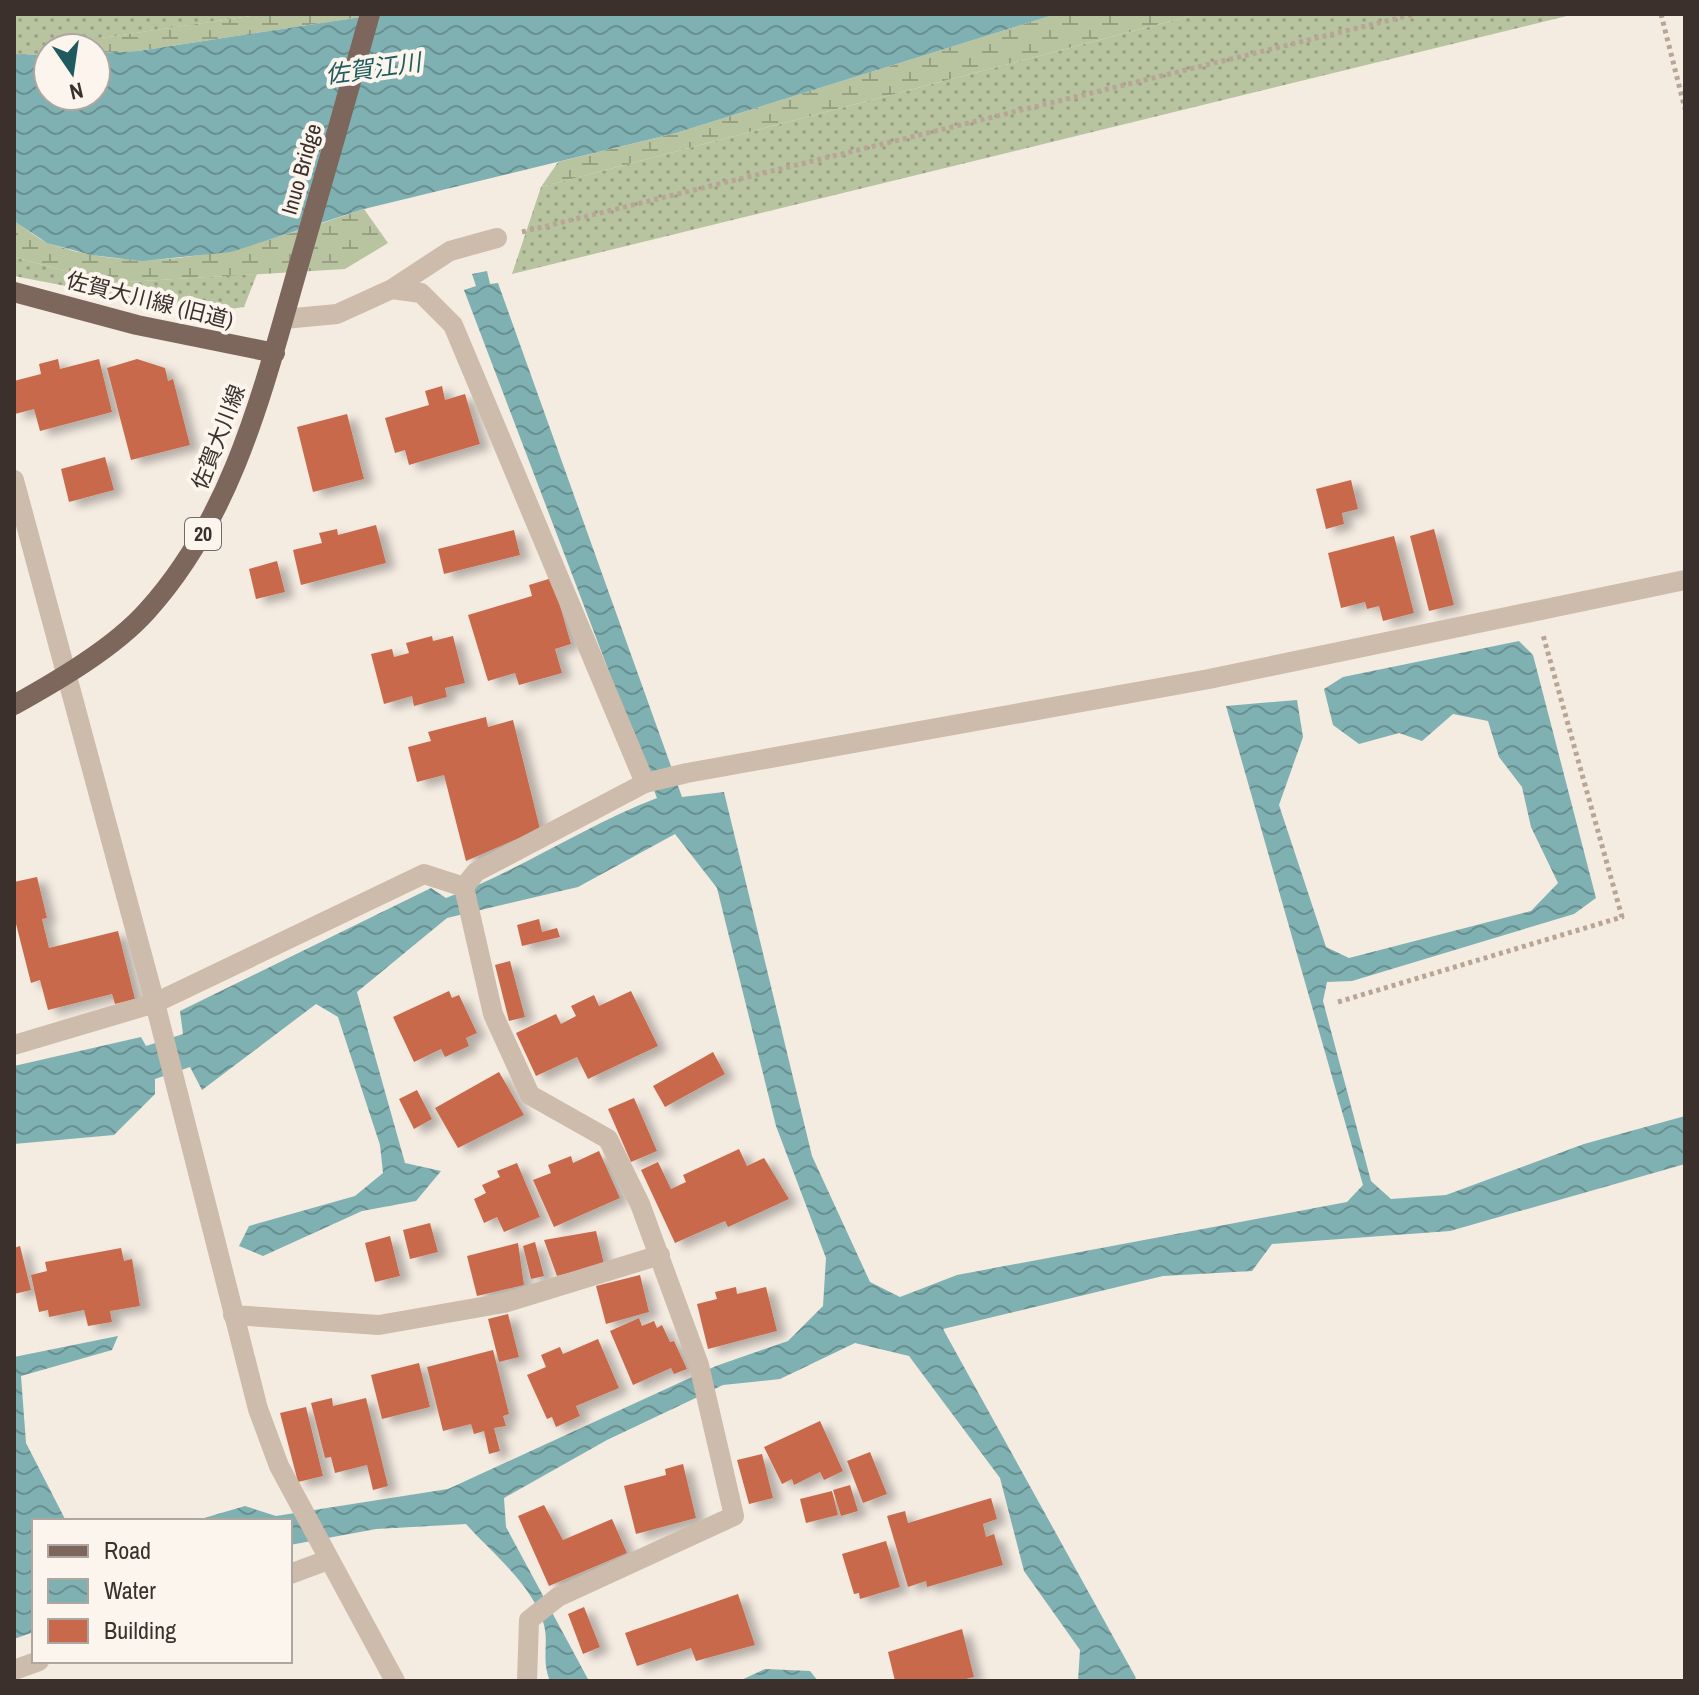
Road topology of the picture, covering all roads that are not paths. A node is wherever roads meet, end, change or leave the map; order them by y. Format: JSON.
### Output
{"nodes":[{"id":1,"x":370,"y":14,"type":"edge"},
{"id":2,"x":497,"y":238,"type":"road end"},
{"id":3,"x":392,"y":289,"type":"junction"},
{"id":4,"x":14,"y":292,"type":"edge"},
{"id":5,"x":291,"y":292,"type":"joint"},
{"id":6,"x":284,"y":319,"type":"junction"},
{"id":7,"x":275,"y":353,"type":"junction"},
{"id":8,"x":14,"y":480,"type":"edge"},
{"id":9,"x":1685,"y":580,"type":"edge"},
{"id":10,"x":69,"y":674,"type":"junction"},
{"id":11,"x":14,"y":705,"type":"edge"},
{"id":12,"x":645,"y":783,"type":"junction"},
{"id":13,"x":464,"y":887,"type":"junction"},
{"id":14,"x":155,"y":1003,"type":"junction"},
{"id":15,"x":14,"y":1045,"type":"edge"},
{"id":16,"x":660,"y":1255,"type":"junction"},
{"id":17,"x":233,"y":1315,"type":"junction"},
{"id":18,"x":328,"y":1560,"type":"junction"},
{"id":19,"x":292,"y":1573,"type":"edge"},
{"id":20,"x":33,"y":1663,"type":"edge"},
{"id":21,"x":14,"y":1670,"type":"edge"},
{"id":22,"x":395,"y":1681,"type":"edge"},
{"id":23,"x":527,"y":1681,"type":"edge"}],
"edges":[{"from":1,"to":5,"type":"main road","name":"Inuo Bridge","number":"20"},
{"from":2,"to":3,"type":"street"},
{"from":3,"to":6,"type":"street"},
{"from":3,"to":12,"type":"street"},
{"from":4,"to":7,"type":"main road","name":"佐賀大川線 (旧道)"},
{"from":5,"to":6,"type":"main road","name":"佐賀大川線","number":"20"},
{"from":6,"to":7,"type":"main road","name":"佐賀大川線","number":"20"},
{"from":7,"to":10,"type":"main road","name":"佐賀大川線","number":"20"},
{"from":8,"to":10,"type":"street"},
{"from":9,"to":12,"type":"street"},
{"from":10,"to":11,"type":"main road","name":"佐賀大川線","number":"20"},
{"from":10,"to":14,"type":"street"},
{"from":12,"to":13,"type":"street"},
{"from":13,"to":14,"type":"street"},
{"from":13,"to":16,"type":"street"},
{"from":14,"to":15,"type":"street"},
{"from":14,"to":17,"type":"street"},
{"from":16,"to":17,"type":"street"},
{"from":16,"to":23,"type":"street"},
{"from":17,"to":18,"type":"street"},
{"from":18,"to":19,"type":"street"},
{"from":18,"to":22,"type":"street"},
{"from":20,"to":21,"type":"street"}]}
